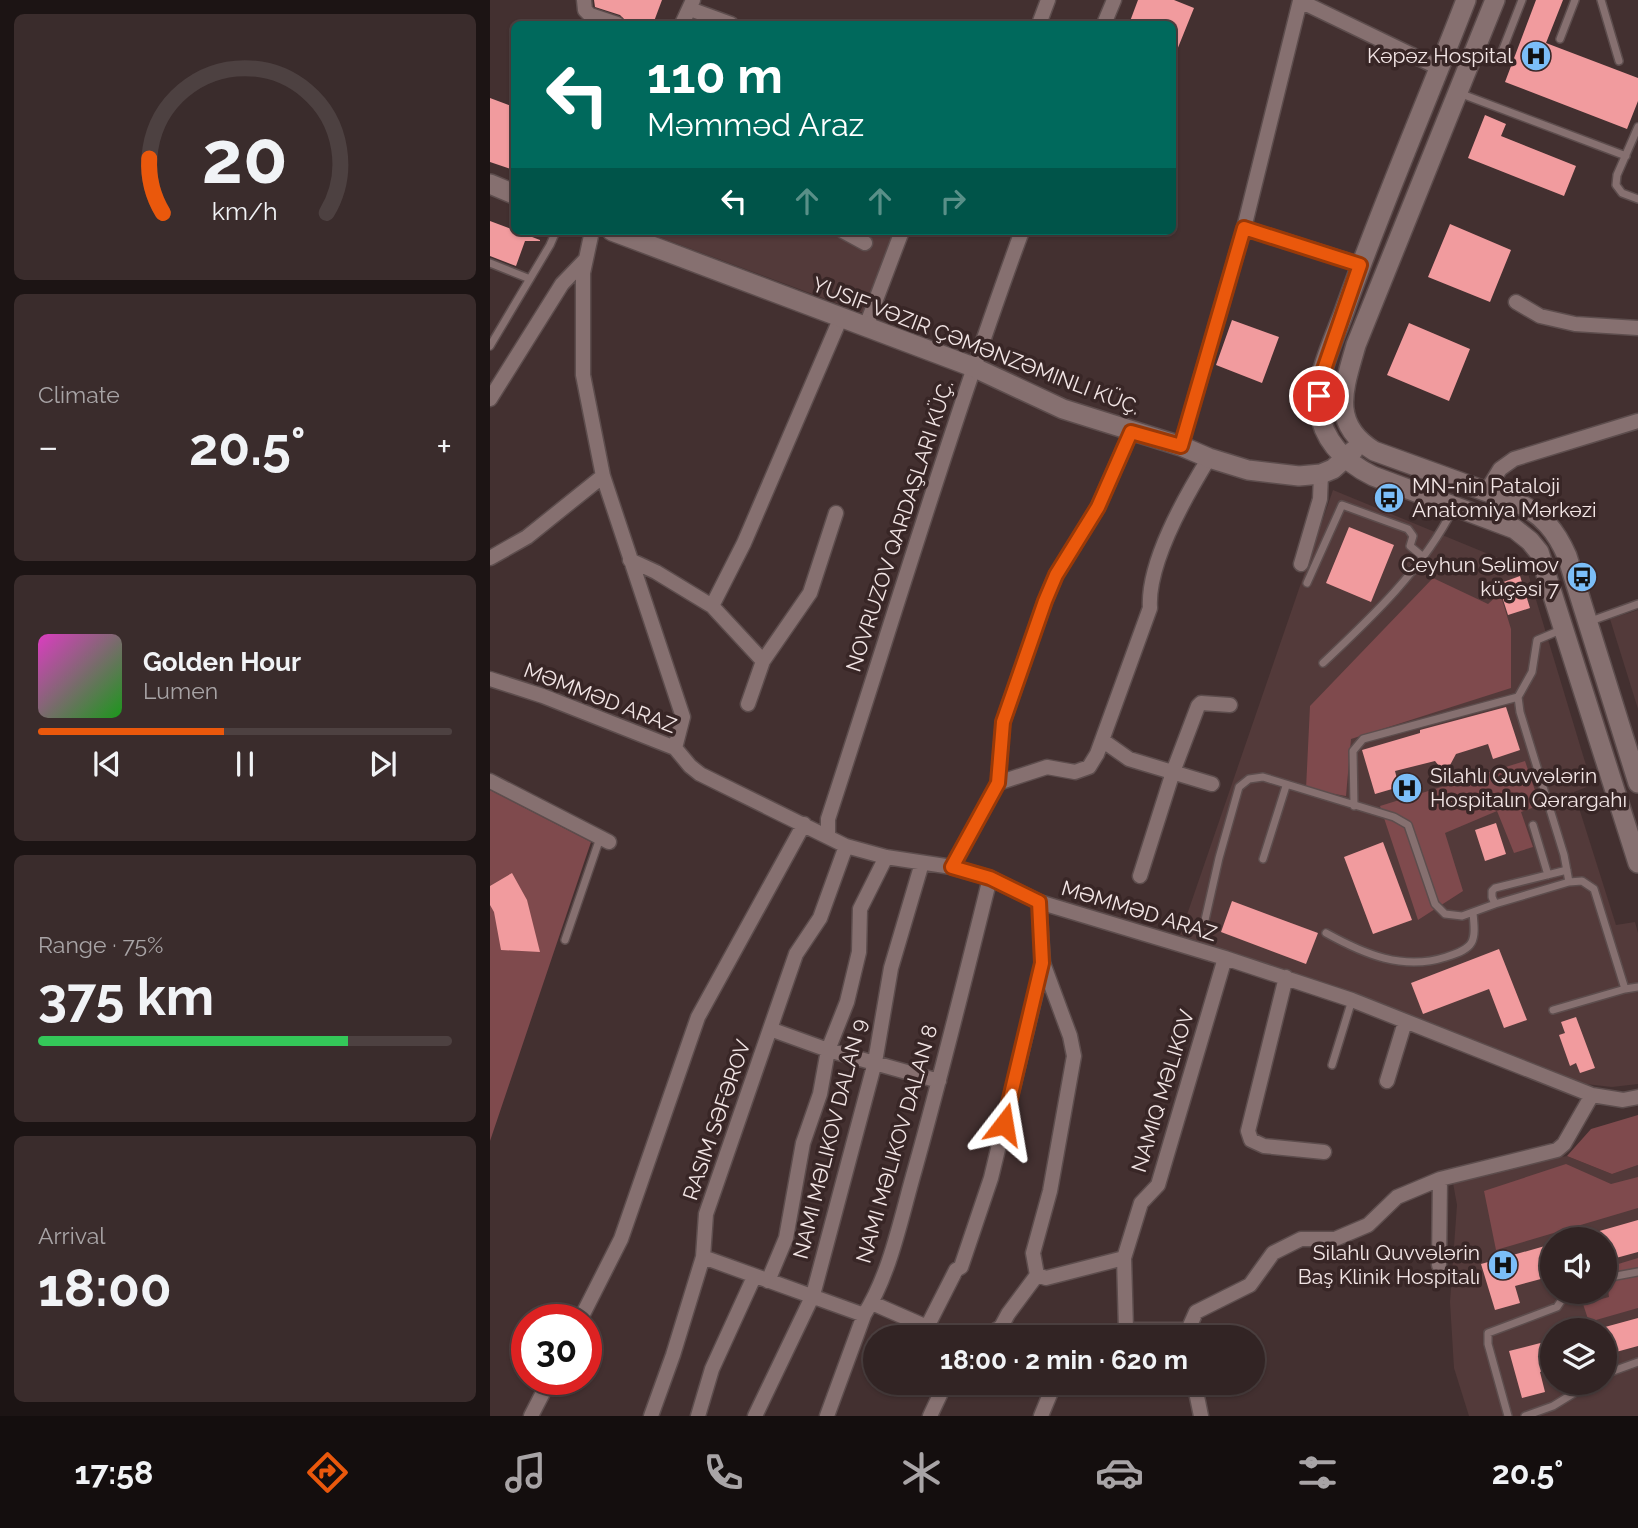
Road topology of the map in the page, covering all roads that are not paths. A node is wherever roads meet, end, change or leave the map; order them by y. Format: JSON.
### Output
{"nodes":[{"id":1,"x":584,"y":0,"type":"edge"},
{"id":2,"x":1048,"y":0,"type":"edge"},
{"id":3,"x":1114,"y":0,"type":"edge"},
{"id":4,"x":1466,"y":0,"type":"edge"},
{"id":5,"x":1495,"y":0,"type":"edge"},
{"id":6,"x":1522,"y":0,"type":"edge"},
{"id":7,"x":1575,"y":0,"type":"edge"},
{"id":8,"x":1601,"y":0,"type":"edge"},
{"id":9,"x":1300,"y":1,"type":"edge"},
{"id":10,"x":691,"y":5,"type":"edge"},
{"id":11,"x":608,"y":21,"type":"edge"},
{"id":12,"x":683,"y":21,"type":"edge"},
{"id":13,"x":725,"y":21,"type":"edge"},
{"id":14,"x":1040,"y":21,"type":"edge"},
{"id":15,"x":1105,"y":21,"type":"edge"},
{"id":16,"x":1560,"y":39,"type":"dead end"},
{"id":17,"x":1501,"y":54,"type":"dead end"},
{"id":18,"x":1619,"y":61,"type":"dead end"},
{"id":19,"x":1439,"y":68,"type":"junction"},
{"id":20,"x":1458,"y":93,"type":"junction"},
{"id":21,"x":1638,"y":127,"type":"edge"},
{"id":22,"x":1626,"y":156,"type":"junction"},
{"id":23,"x":1394,"y":183,"type":"junction"},
{"id":24,"x":490,"y":184,"type":"edge"},
{"id":25,"x":1417,"y":192,"type":"junction"},
{"id":26,"x":511,"y":193,"type":"edge"},
{"id":27,"x":1638,"y":200,"type":"edge"},
{"id":28,"x":1244,"y":228,"type":"junction"},
{"id":29,"x":554,"y":235,"type":"edge"},
{"id":30,"x":591,"y":235,"type":"edge"},
{"id":31,"x":623,"y":235,"type":"edge"},
{"id":32,"x":850,"y":235,"type":"edge"},
{"id":33,"x":900,"y":235,"type":"edge"},
{"id":34,"x":1021,"y":235,"type":"edge"},
{"id":35,"x":865,"y":243,"type":"dead end"},
{"id":36,"x":586,"y":259,"type":"junction"},
{"id":37,"x":490,"y":263,"type":"edge"},
{"id":38,"x":1360,"y":265,"type":"junction"},
{"id":39,"x":530,"y":279,"type":"junction"},
{"id":40,"x":1516,"y":302,"type":"dead end"},
{"id":41,"x":841,"y":317,"type":"junction"},
{"id":42,"x":866,"y":326,"type":"junction"},
{"id":43,"x":1638,"y":328,"type":"edge"},
{"id":44,"x":490,"y":346,"type":"edge"},
{"id":45,"x":973,"y":367,"type":"junction"},
{"id":46,"x":490,"y":399,"type":"edge"},
{"id":47,"x":1638,"y":421,"type":"edge"},
{"id":48,"x":1131,"y":432,"type":"junction"},
{"id":49,"x":1360,"y":443,"type":"junction"},
{"id":50,"x":1181,"y":446,"type":"junction"},
{"id":51,"x":1209,"y":458,"type":"junction"},
{"id":52,"x":1345,"y":460,"type":"junction"},
{"id":53,"x":1321,"y":474,"type":"junction"},
{"id":54,"x":603,"y":475,"type":"junction"},
{"id":55,"x":1486,"y":492,"type":"junction"},
{"id":56,"x":1454,"y":506,"type":"junction"},
{"id":57,"x":836,"y":513,"type":"dead end"},
{"id":58,"x":1422,"y":556,"type":"junction"},
{"id":59,"x":490,"y":558,"type":"edge"},
{"id":60,"x":630,"y":560,"type":"junction"},
{"id":61,"x":1301,"y":564,"type":"dead end"},
{"id":62,"x":1307,"y":583,"type":"dead end"},
{"id":63,"x":1638,"y":604,"type":"edge"},
{"id":64,"x":712,"y":606,"type":"junction"},
{"id":65,"x":1587,"y":622,"type":"junction"},
{"id":66,"x":1563,"y":629,"type":"junction"},
{"id":67,"x":764,"y":661,"type":"junction"},
{"id":68,"x":1323,"y":663,"type":"dead end"},
{"id":69,"x":490,"y":679,"type":"edge"},
{"id":70,"x":1518,"y":697,"type":"junction"},
{"id":71,"x":748,"y":704,"type":"dead end"},
{"id":72,"x":1230,"y":705,"type":"dead end"},
{"id":73,"x":1101,"y":740,"type":"junction"},
{"id":74,"x":675,"y":748,"type":"junction"},
{"id":75,"x":1173,"y":772,"type":"junction"},
{"id":76,"x":490,"y":781,"type":"edge"},
{"id":77,"x":998,"y":783,"type":"junction"},
{"id":78,"x":1212,"y":783,"type":"dead end"},
{"id":79,"x":1638,"y":783,"type":"edge"},
{"id":80,"x":1286,"y":786,"type":"junction"},
{"id":81,"x":1354,"y":806,"type":"junction"},
{"id":82,"x":804,"y":824,"type":"junction"},
{"id":83,"x":1533,"y":825,"type":"dead end"},
{"id":84,"x":828,"y":837,"type":"junction"},
{"id":85,"x":605,"y":839,"type":"joint"},
{"id":86,"x":846,"y":846,"type":"junction"},
{"id":87,"x":886,"y":857,"type":"junction"},
{"id":88,"x":1263,"y":859,"type":"dead end"},
{"id":89,"x":922,"y":863,"type":"junction"},
{"id":90,"x":1638,"y":863,"type":"edge"},
{"id":91,"x":952,"y":867,"type":"junction"},
{"id":92,"x":1567,"y":870,"type":"junction"},
{"id":93,"x":1548,"y":875,"type":"junction"},
{"id":94,"x":1140,"y":877,"type":"dead end"},
{"id":95,"x":990,"y":878,"type":"junction"},
{"id":96,"x":1569,"y":882,"type":"junction"},
{"id":97,"x":1039,"y":902,"type":"junction"},
{"id":98,"x":1495,"y":904,"type":"junction"},
{"id":99,"x":1473,"y":913,"type":"junction"},
{"id":100,"x":1205,"y":920,"type":"dead end"},
{"id":101,"x":1326,"y":933,"type":"dead end"},
{"id":102,"x":565,"y":940,"type":"dead end"},
{"id":103,"x":1225,"y":958,"type":"junction"},
{"id":104,"x":1042,"y":963,"type":"junction"},
{"id":105,"x":1286,"y":977,"type":"junction"},
{"id":106,"x":1638,"y":987,"type":"edge"},
{"id":107,"x":1625,"y":989,"type":"junction"},
{"id":108,"x":1352,"y":1000,"type":"junction"},
{"id":109,"x":1553,"y":1010,"type":"dead end"},
{"id":110,"x":1405,"y":1022,"type":"junction"},
{"id":111,"x":770,"y":1029,"type":"junction"},
{"id":112,"x":828,"y":1050,"type":"junction"},
{"id":113,"x":875,"y":1062,"type":"junction"},
{"id":114,"x":1332,"y":1065,"type":"dead end"},
{"id":115,"x":1387,"y":1081,"type":"dead end"},
{"id":116,"x":939,"y":1082,"type":"junction"},
{"id":117,"x":1592,"y":1095,"type":"junction"},
{"id":118,"x":1638,"y":1097,"type":"edge"},
{"id":119,"x":1324,"y":1152,"type":"dead end"},
{"id":120,"x":1440,"y":1180,"type":"junction"},
{"id":121,"x":703,"y":1257,"type":"junction"},
{"id":122,"x":1124,"y":1258,"type":"junction"},
{"id":123,"x":1439,"y":1265,"type":"dead end"},
{"id":124,"x":1638,"y":1272,"type":"edge"},
{"id":125,"x":1037,"y":1275,"type":"junction"},
{"id":126,"x":1617,"y":1276,"type":"edge"},
{"id":127,"x":761,"y":1279,"type":"junction"},
{"id":128,"x":813,"y":1294,"type":"junction"},
{"id":129,"x":588,"y":1304,"type":"edge"},
{"id":130,"x":1559,"y":1304,"type":"edge"},
{"id":131,"x":868,"y":1309,"type":"junction"},
{"id":132,"x":913,"y":1325,"type":"edge"},
{"id":133,"x":935,"y":1325,"type":"edge"},
{"id":134,"x":1002,"y":1325,"type":"edge"},
{"id":135,"x":1126,"y":1325,"type":"edge"},
{"id":136,"x":1191,"y":1325,"type":"edge"},
{"id":137,"x":1638,"y":1362,"type":"edge"},
{"id":138,"x":1617,"y":1370,"type":"edge"},
{"id":139,"x":542,"y":1395,"type":"edge"},
{"id":140,"x":940,"y":1395,"type":"edge"},
{"id":141,"x":1050,"y":1395,"type":"edge"},
{"id":142,"x":1197,"y":1395,"type":"edge"},
{"id":143,"x":1571,"y":1395,"type":"edge"},
{"id":144,"x":1553,"y":1406,"type":"junction"},
{"id":145,"x":531,"y":1416,"type":"edge"},
{"id":146,"x":651,"y":1416,"type":"edge"},
{"id":147,"x":698,"y":1416,"type":"edge"},
{"id":148,"x":755,"y":1416,"type":"edge"},
{"id":149,"x":827,"y":1416,"type":"edge"},
{"id":150,"x":930,"y":1416,"type":"edge"},
{"id":151,"x":1041,"y":1416,"type":"edge"},
{"id":152,"x":1201,"y":1416,"type":"edge"},
{"id":153,"x":1508,"y":1416,"type":"edge"},
{"id":154,"x":1525,"y":1416,"type":"edge"},
{"id":155,"x":1555,"y":1416,"type":"edge"}],
"edges":[{"from":1,"to":11,"type":"street"},
{"from":2,"to":14,"type":"street"},
{"from":3,"to":15,"type":"street"},
{"from":4,"to":19,"type":"main road"},
{"from":5,"to":20,"type":"main road"},
{"from":6,"to":17,"type":"lane"},
{"from":7,"to":16,"type":"lane"},
{"from":8,"to":18,"type":"lane"},
{"from":9,"to":19,"type":"street"},
{"from":9,"to":28,"type":"street"},
{"from":10,"to":12,"type":"street"},
{"from":10,"to":13,"type":"street"},
{"from":19,"to":23,"type":"main road"},
{"from":20,"to":22,"type":"lane"},
{"from":20,"to":25,"type":"main road"},
{"from":21,"to":22,"type":"lane"},
{"from":22,"to":27,"type":"lane"},
{"from":23,"to":25,"type":"main road"},
{"from":23,"to":38,"type":"main road"},
{"from":24,"to":26,"type":"main road"},
{"from":25,"to":49,"type":"main road"},
{"from":28,"to":38,"type":"street"},
{"from":28,"to":50,"type":"street"},
{"from":29,"to":39,"type":"lane"},
{"from":30,"to":36,"type":"street"},
{"from":31,"to":41,"type":"main road","name":"YUSIF VƏZIR ÇƏMƏNZƏMINLI KÜÇ."},
{"from":32,"to":35,"type":"street"},
{"from":33,"to":42,"type":"street"},
{"from":34,"to":45,"type":"street"},
{"from":36,"to":46,"type":"street"},
{"from":36,"to":54,"type":"street"},
{"from":37,"to":39,"type":"lane"},
{"from":38,"to":52,"type":"main road"},
{"from":39,"to":44,"type":"lane"},
{"from":40,"to":43,"type":"street"},
{"from":41,"to":42,"type":"main road","name":"YUSIF VƏZIR ÇƏMƏNZƏMINLI KÜÇ."},
{"from":41,"to":64,"type":"street"},
{"from":42,"to":45,"type":"main road","name":"YUSIF VƏZIR ÇƏMƏNZƏMINLI KÜÇ."},
{"from":45,"to":48,"type":"main road","name":"YUSIF VƏZIR ÇƏMƏNZƏMINLI KÜÇ."},
{"from":45,"to":84,"type":"street"},
{"from":47,"to":55,"type":"street"},
{"from":48,"to":50,"type":"main road","name":"YUSIF VƏZIR ÇƏMƏNZƏMINLI KÜÇ."},
{"from":48,"to":77,"type":"street"},
{"from":49,"to":52,"type":"main road","name":"YUSIF VƏZIR ÇƏMƏNZƏMINLI KÜÇ."},
{"from":49,"to":55,"type":"main road"},
{"from":50,"to":51,"type":"main road","name":"YUSIF VƏZIR ÇƏMƏNZƏMINLI KÜÇ."},
{"from":51,"to":53,"type":"main road","name":"YUSIF VƏZIR ÇƏMƏNZƏMINLI KÜÇ."},
{"from":51,"to":73,"type":"street"},
{"from":52,"to":53,"type":"main road","name":"YUSIF VƏZIR ÇƏMƏNZƏMINLI KÜÇ."},
{"from":52,"to":56,"type":"main road"},
{"from":53,"to":61,"type":"street"},
{"from":54,"to":59,"type":"street"},
{"from":54,"to":60,"type":"street"},
{"from":55,"to":65,"type":"main road"},
{"from":56,"to":58,"type":"lane"},
{"from":56,"to":66,"type":"main road"},
{"from":57,"to":67,"type":"street"},
{"from":58,"to":62,"type":"lane"},
{"from":58,"to":68,"type":"lane"},
{"from":60,"to":64,"type":"street"},
{"from":60,"to":74,"type":"street"},
{"from":63,"to":65,"type":"lane"},
{"from":64,"to":67,"type":"street"},
{"from":65,"to":66,"type":"main road"},
{"from":65,"to":79,"type":"main road"},
{"from":66,"to":70,"type":"lane"},
{"from":66,"to":90,"type":"main road"},
{"from":67,"to":71,"type":"street"},
{"from":69,"to":74,"type":"street","name":"MƏMMƏD ARAZ"},
{"from":70,"to":81,"type":"lane"},
{"from":70,"to":92,"type":"lane"},
{"from":72,"to":75,"type":"street"},
{"from":73,"to":75,"type":"street"},
{"from":73,"to":77,"type":"street"},
{"from":74,"to":82,"type":"street","name":"MƏMMƏD ARAZ"},
{"from":75,"to":78,"type":"street"},
{"from":75,"to":94,"type":"street"},
{"from":76,"to":85,"type":"street"},
{"from":77,"to":91,"type":"street"},
{"from":80,"to":81,"type":"lane"},
{"from":80,"to":88,"type":"lane"},
{"from":80,"to":100,"type":"lane"},
{"from":81,"to":99,"type":"lane"},
{"from":82,"to":84,"type":"street","name":"MƏMMƏD ARAZ"},
{"from":82,"to":129,"type":"street"},
{"from":83,"to":93,"type":"lane"},
{"from":84,"to":86,"type":"street","name":"MƏMMƏD ARAZ"},
{"from":85,"to":102,"type":"lane"},
{"from":86,"to":87,"type":"street","name":"MƏMMƏD ARAZ"},
{"from":86,"to":111,"type":"street","name":"RASIM SƏFƏROV"},
{"from":87,"to":89,"type":"street","name":"MƏMMƏD ARAZ"},
{"from":87,"to":112,"type":"street"},
{"from":89,"to":91,"type":"street","name":"MƏMMƏD ARAZ"},
{"from":89,"to":113,"type":"street","name":"NAMI MƏLIKOV DALAN 9"},
{"from":91,"to":95,"type":"street","name":"MƏMMƏD ARAZ"},
{"from":92,"to":93,"type":"lane"},
{"from":92,"to":96,"type":"lane"},
{"from":93,"to":98,"type":"lane"},
{"from":95,"to":97,"type":"street","name":"MƏMMƏD ARAZ"},
{"from":95,"to":116,"type":"street","name":"NAMI MƏLIKOV DALAN 8"},
{"from":96,"to":98,"type":"lane"},
{"from":96,"to":107,"type":"lane"},
{"from":97,"to":103,"type":"street","name":"MƏMMƏD ARAZ"},
{"from":97,"to":104,"type":"street"},
{"from":98,"to":99,"type":"lane"},
{"from":99,"to":101,"type":"lane"},
{"from":103,"to":105,"type":"street","name":"MƏMMƏD ARAZ"},
{"from":103,"to":122,"type":"street","name":"NAMIQ MƏLIKOV"},
{"from":104,"to":125,"type":"street"},
{"from":104,"to":133,"type":"street"},
{"from":105,"to":108,"type":"street","name":"MƏMMƏD ARAZ"},
{"from":105,"to":119,"type":"street"},
{"from":106,"to":107,"type":"lane"},
{"from":107,"to":109,"type":"lane"},
{"from":108,"to":110,"type":"street","name":"MƏMMƏD ARAZ"},
{"from":108,"to":114,"type":"lane"},
{"from":110,"to":115,"type":"street"},
{"from":110,"to":117,"type":"street","name":"MƏMMƏD ARAZ"},
{"from":111,"to":112,"type":"street"},
{"from":111,"to":121,"type":"street","name":"RASIM SƏFƏROV"},
{"from":112,"to":113,"type":"street"},
{"from":112,"to":127,"type":"street"},
{"from":113,"to":116,"type":"street"},
{"from":113,"to":128,"type":"street","name":"NAMI MƏLIKOV DALAN 9"},
{"from":116,"to":131,"type":"street","name":"NAMI MƏLIKOV DALAN 8"},
{"from":117,"to":118,"type":"street","name":"MƏMMƏD ARAZ"},
{"from":117,"to":120,"type":"street"},
{"from":120,"to":123,"type":"street"},
{"from":120,"to":136,"type":"street"},
{"from":121,"to":127,"type":"street"},
{"from":121,"to":146,"type":"street","name":"RASIM SƏFƏROV"},
{"from":122,"to":125,"type":"street"},
{"from":122,"to":135,"type":"street","name":"NAMIQ MƏLIKOV"},
{"from":124,"to":126,"type":"lane"},
{"from":125,"to":134,"type":"street"},
{"from":127,"to":128,"type":"street"},
{"from":127,"to":147,"type":"street"},
{"from":128,"to":131,"type":"street"},
{"from":128,"to":148,"type":"street","name":"NAMI MƏLIKOV DALAN 9"},
{"from":130,"to":153,"type":"lane"},
{"from":131,"to":132,"type":"street"},
{"from":131,"to":149,"type":"street","name":"NAMI MƏLIKOV DALAN 8"},
{"from":137,"to":138,"type":"lane"},
{"from":139,"to":145,"type":"street"},
{"from":140,"to":150,"type":"street"},
{"from":141,"to":151,"type":"street"},
{"from":142,"to":152,"type":"street"},
{"from":143,"to":144,"type":"lane"},
{"from":144,"to":154,"type":"lane"},
{"from":144,"to":155,"type":"lane"}]}
